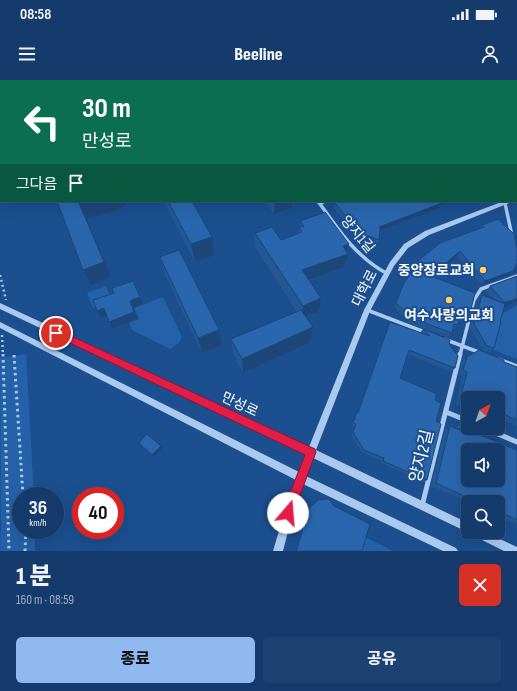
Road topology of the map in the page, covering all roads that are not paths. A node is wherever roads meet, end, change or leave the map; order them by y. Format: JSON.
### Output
{"nodes":[{"id":1,"x":319,"y":202,"type":"edge"},
{"id":2,"x":508,"y":202,"type":"edge"},
{"id":3,"x":513,"y":238,"type":"edge"},
{"id":4,"x":386,"y":273,"type":"junction"},
{"id":5,"x":517,"y":276,"type":"edge"},
{"id":6,"x":3,"y":303,"type":"edge"},
{"id":7,"x":367,"y":310,"type":"junction"},
{"id":8,"x":1,"y":326,"type":"edge"},
{"id":9,"x":433,"y":335,"type":"edge"},
{"id":10,"x":440,"y":338,"type":"edge"},
{"id":11,"x":462,"y":346,"type":"junction"},
{"id":12,"x":489,"y":356,"type":"edge"},
{"id":13,"x":496,"y":359,"type":"edge"},
{"id":14,"x":517,"y":366,"type":"edge"},
{"id":15,"x":446,"y":412,"type":"junction"},
{"id":16,"x":461,"y":418,"type":"edge"},
{"id":17,"x":500,"y":435,"type":"edge"},
{"id":18,"x":517,"y":442,"type":"edge"},
{"id":19,"x":311,"y":452,"type":"junction"},
{"id":20,"x":301,"y":478,"type":"junction"},
{"id":21,"x":422,"y":506,"type":"junction"},
{"id":22,"x":461,"y":525,"type":"edge"},
{"id":23,"x":489,"y":539,"type":"edge"},
{"id":24,"x":278,"y":551,"type":"edge"},
{"id":25,"x":453,"y":551,"type":"edge"},
{"id":26,"x":514,"y":551,"type":"edge"}],
"edges":[{"from":1,"to":4,"type":"street","name":"양지1길"},
{"from":2,"to":3,"type":"street"},
{"from":2,"to":4,"type":"street","name":"대학로"},
{"from":4,"to":7,"type":"street","name":"대학로"},
{"from":5,"to":11,"type":"street","name":"양지2길"},
{"from":6,"to":19,"type":"street","name":"만성로"},
{"from":7,"to":9,"type":"street"},
{"from":7,"to":19,"type":"street","name":"대학로"},
{"from":8,"to":20,"type":"street"},
{"from":10,"to":11,"type":"street"},
{"from":11,"to":12,"type":"street"},
{"from":11,"to":15,"type":"street","name":"양지2길"},
{"from":13,"to":14,"type":"street"},
{"from":15,"to":16,"type":"street"},
{"from":15,"to":21,"type":"street","name":"양지2길"},
{"from":17,"to":18,"type":"street"},
{"from":19,"to":20,"type":"street","name":"대학로"},
{"from":19,"to":21,"type":"street","name":"만성로"},
{"from":20,"to":24,"type":"street","name":"대학로"},
{"from":20,"to":25,"type":"street"},
{"from":21,"to":22,"type":"street","name":"만성로"},
{"from":23,"to":26,"type":"street"}]}
